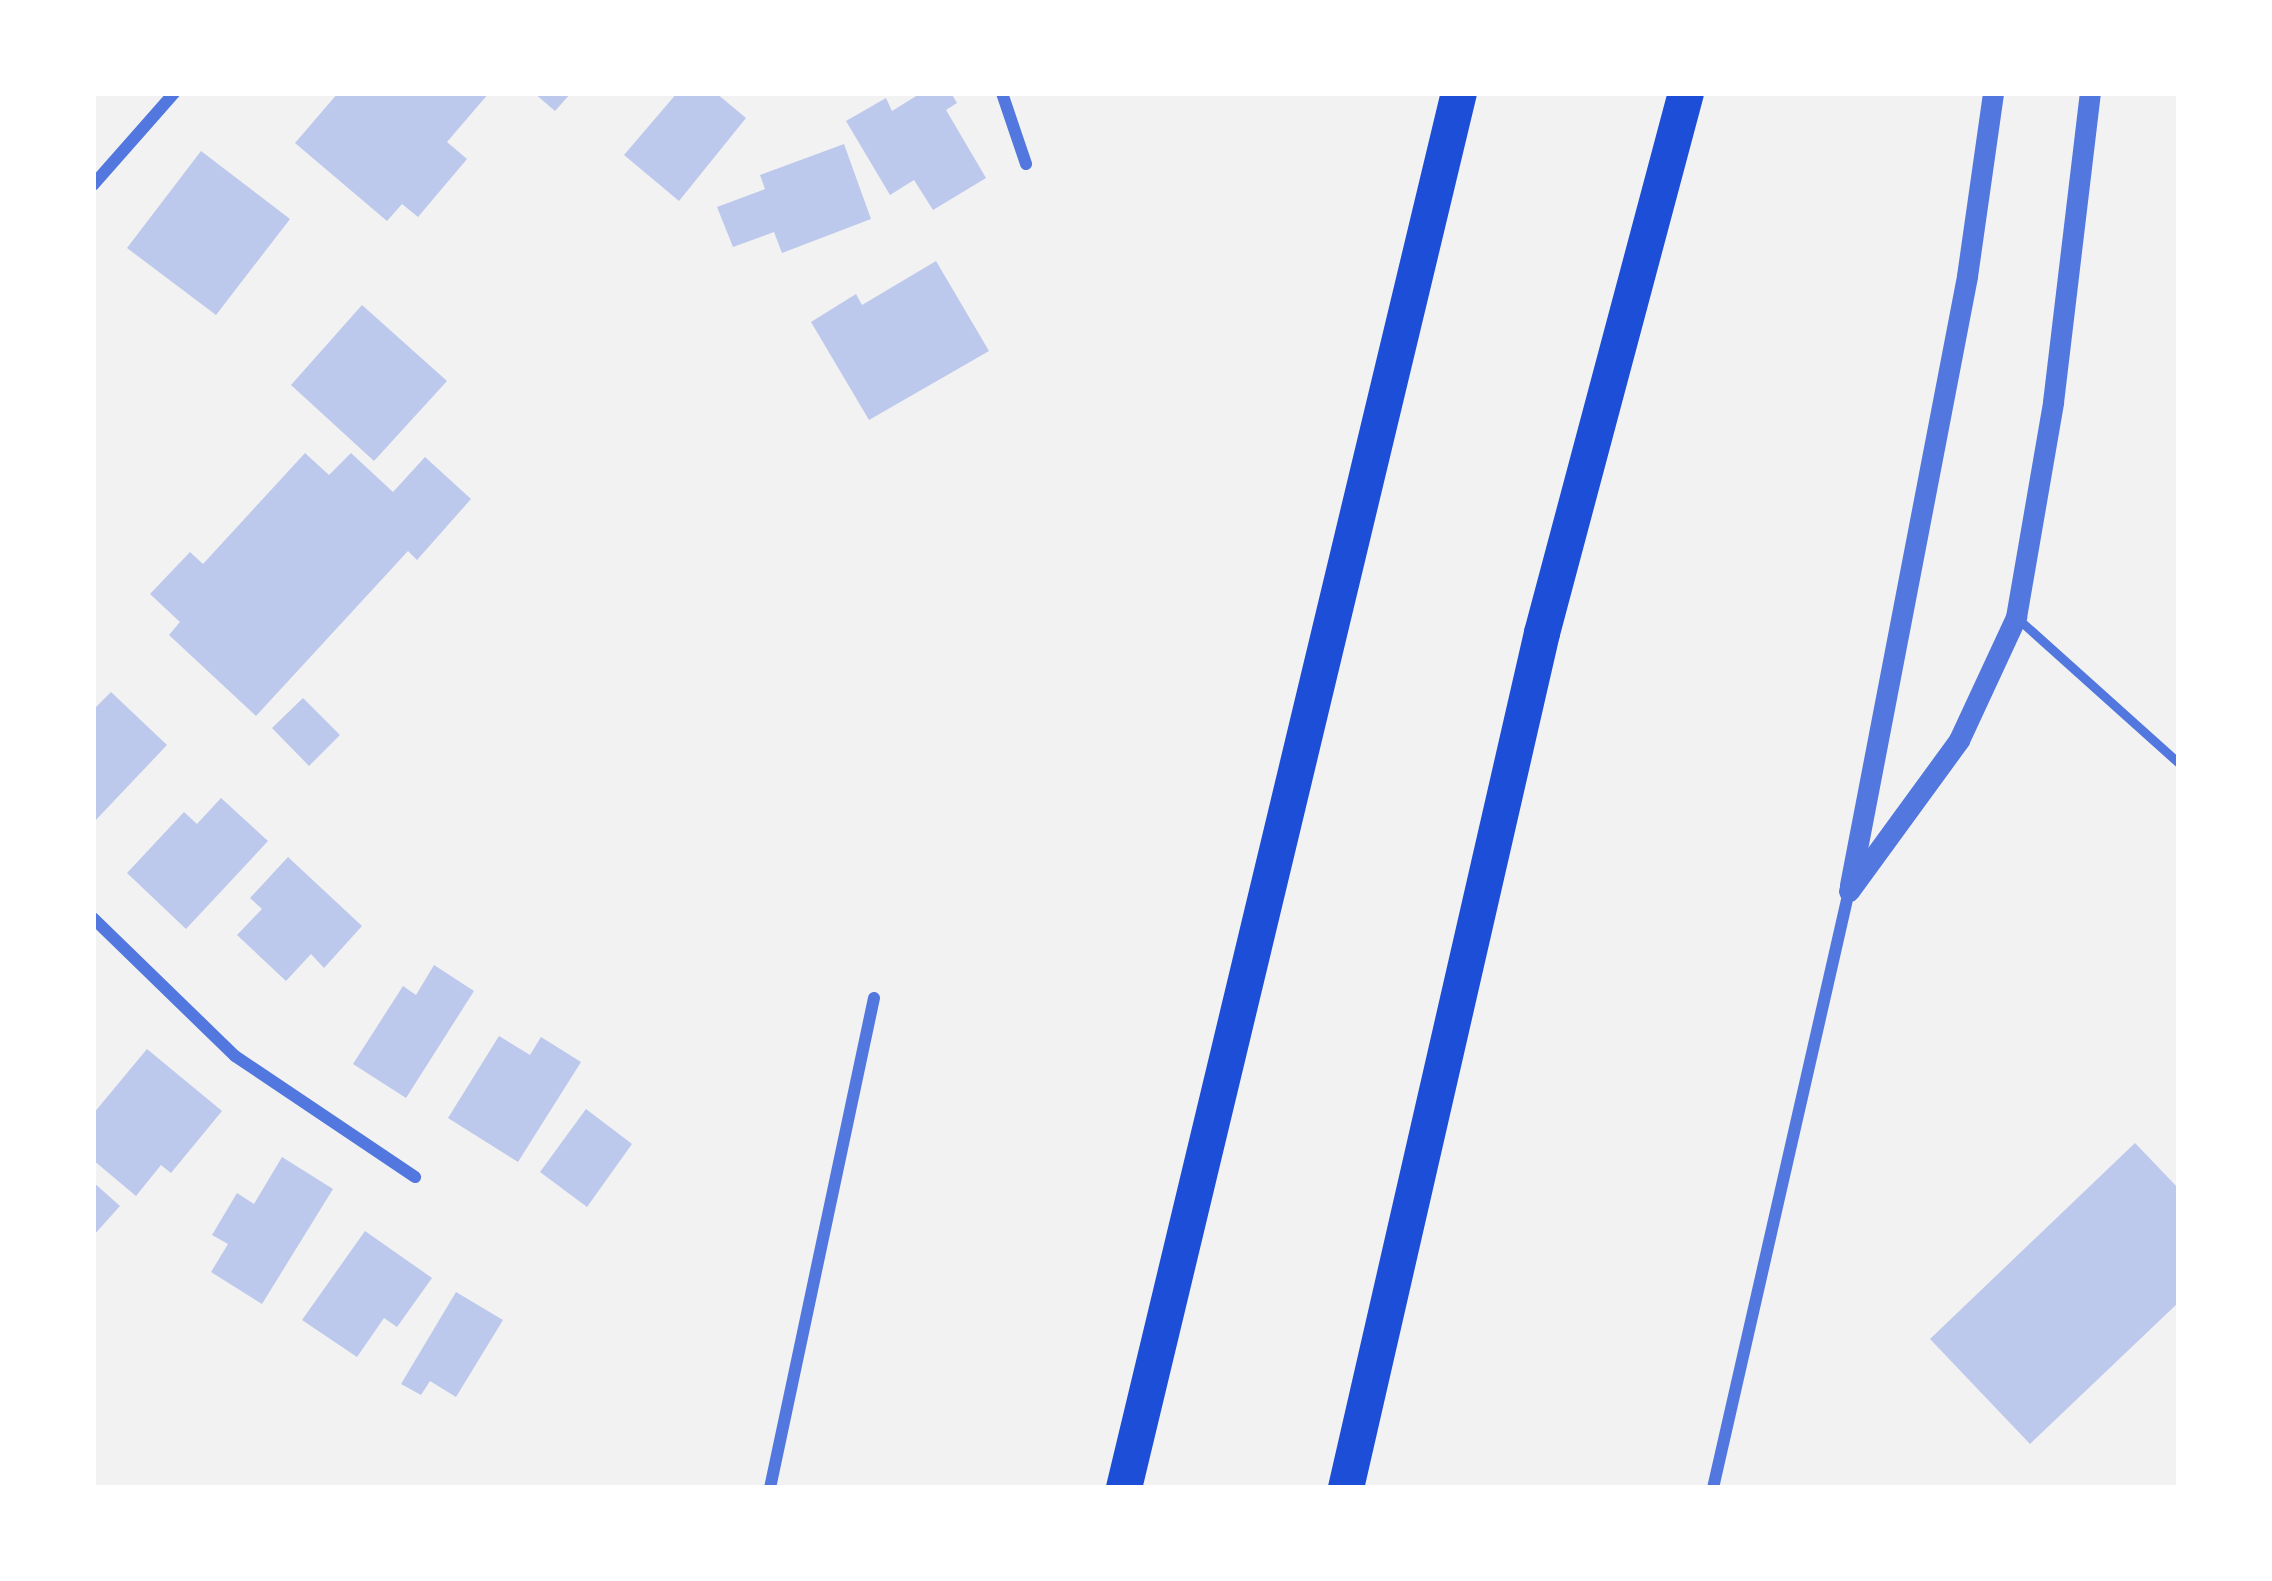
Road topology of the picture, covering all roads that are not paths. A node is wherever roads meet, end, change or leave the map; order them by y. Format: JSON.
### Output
{"nodes":[{"id":1,"x":174,"y":93,"type":"edge"},
{"id":2,"x":1002,"y":93,"type":"edge"},
{"id":3,"x":1459,"y":93,"type":"edge"},
{"id":4,"x":1686,"y":93,"type":"edge"},
{"id":5,"x":1993,"y":93,"type":"edge"},
{"id":6,"x":2090,"y":93,"type":"edge"},
{"id":7,"x":1027,"y":164,"type":"dead end"},
{"id":8,"x":93,"y":185,"type":"edge"},
{"id":9,"x":2016,"y":617,"type":"junction"},
{"id":10,"x":2179,"y":763,"type":"edge"},
{"id":11,"x":1849,"y":891,"type":"junction"},
{"id":12,"x":93,"y":918,"type":"edge"},
{"id":13,"x":874,"y":998,"type":"dead end"},
{"id":14,"x":415,"y":1177,"type":"dead end"},
{"id":15,"x":770,"y":1488,"type":"edge"},
{"id":16,"x":1124,"y":1488,"type":"edge"},
{"id":17,"x":1346,"y":1488,"type":"edge"},
{"id":18,"x":1714,"y":1488,"type":"edge"}],
"edges":[{"from":1,"to":8,"type":"street"},
{"from":2,"to":7,"type":"street"},
{"from":3,"to":16,"type":"highway"},
{"from":4,"to":17,"type":"highway"},
{"from":5,"to":11,"type":"street"},
{"from":6,"to":9,"type":"street"},
{"from":9,"to":10,"type":"lane"},
{"from":9,"to":11,"type":"street"},
{"from":11,"to":18,"type":"street"},
{"from":12,"to":14,"type":"street"},
{"from":13,"to":15,"type":"street"}]}
